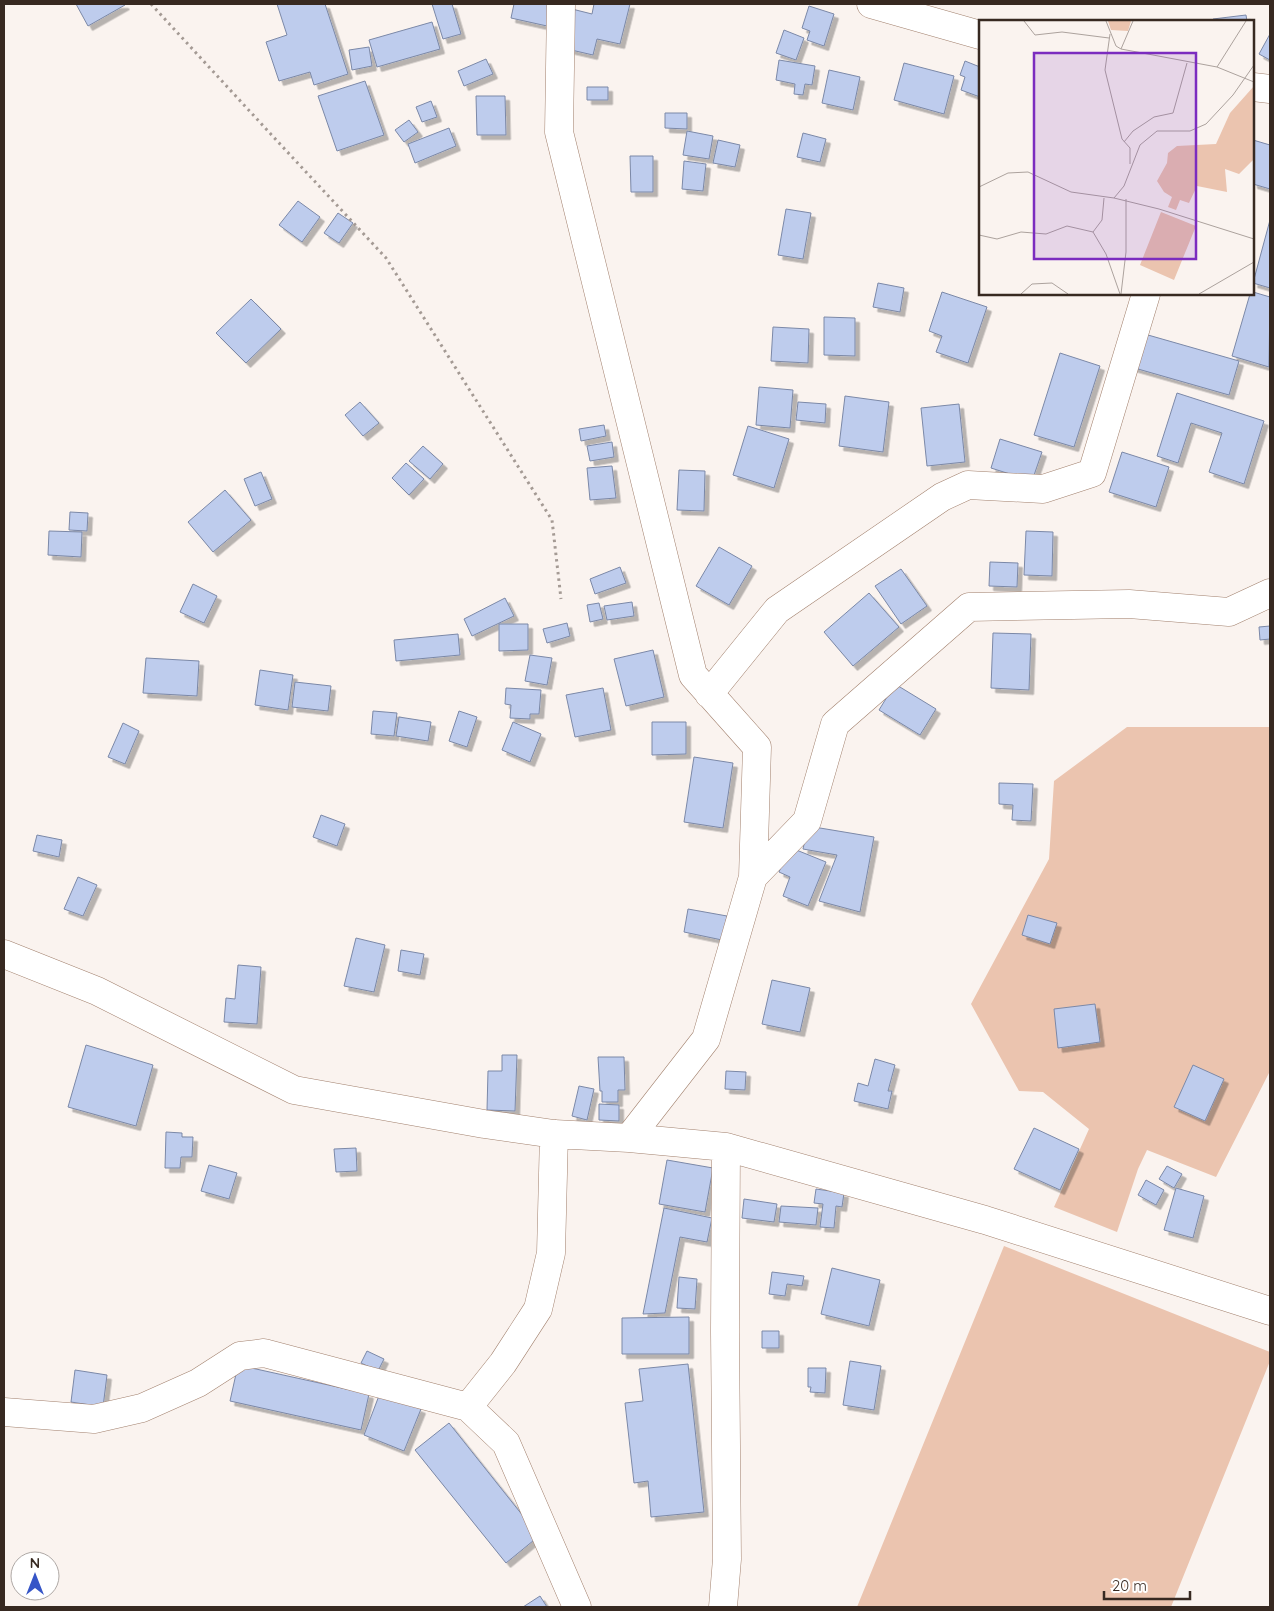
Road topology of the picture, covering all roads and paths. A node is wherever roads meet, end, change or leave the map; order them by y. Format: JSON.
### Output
{"nodes":[{"id":1,"x":151,"y":4,"type":"edge"},
{"id":2,"x":561,"y":4,"type":"edge"},
{"id":3,"x":871,"y":4,"type":"edge"},
{"id":4,"x":979,"y":35,"type":"edge"},
{"id":5,"x":1254,"y":87,"type":"edge"},
{"id":6,"x":1270,"y":89,"type":"edge"},
{"id":7,"x":1146,"y":295,"type":"edge"},
{"id":8,"x":1270,"y":593,"type":"edge"},
{"id":9,"x":561,"y":599,"type":"dead end"},
{"id":10,"x":709,"y":694,"type":"junction"},
{"id":11,"x":753,"y":877,"type":"junction"},
{"id":12,"x":4,"y":954,"type":"edge"},
{"id":13,"x":554,"y":1134,"type":"junction"},
{"id":14,"x":629,"y":1138,"type":"junction"},
{"id":15,"x":726,"y":1147,"type":"junction"},
{"id":16,"x":1270,"y":1311,"type":"edge"},
{"id":17,"x":468,"y":1407,"type":"junction"},
{"id":18,"x":4,"y":1412,"type":"edge"},
{"id":19,"x":577,"y":1607,"type":"edge"},
{"id":20,"x":724,"y":1607,"type":"edge"}],
"edges":[{"from":1,"to":9,"type":"path"},
{"from":2,"to":10,"type":"street"},
{"from":3,"to":4,"type":"street"},
{"from":5,"to":6,"type":"street"},
{"from":7,"to":10,"type":"street"},
{"from":8,"to":11,"type":"street"},
{"from":10,"to":11,"type":"street"},
{"from":11,"to":14,"type":"street"},
{"from":12,"to":13,"type":"street"},
{"from":13,"to":14,"type":"street"},
{"from":13,"to":17,"type":"street"},
{"from":14,"to":15,"type":"street"},
{"from":15,"to":16,"type":"street"},
{"from":15,"to":20,"type":"street"},
{"from":17,"to":18,"type":"street"},
{"from":17,"to":19,"type":"street"}]}
